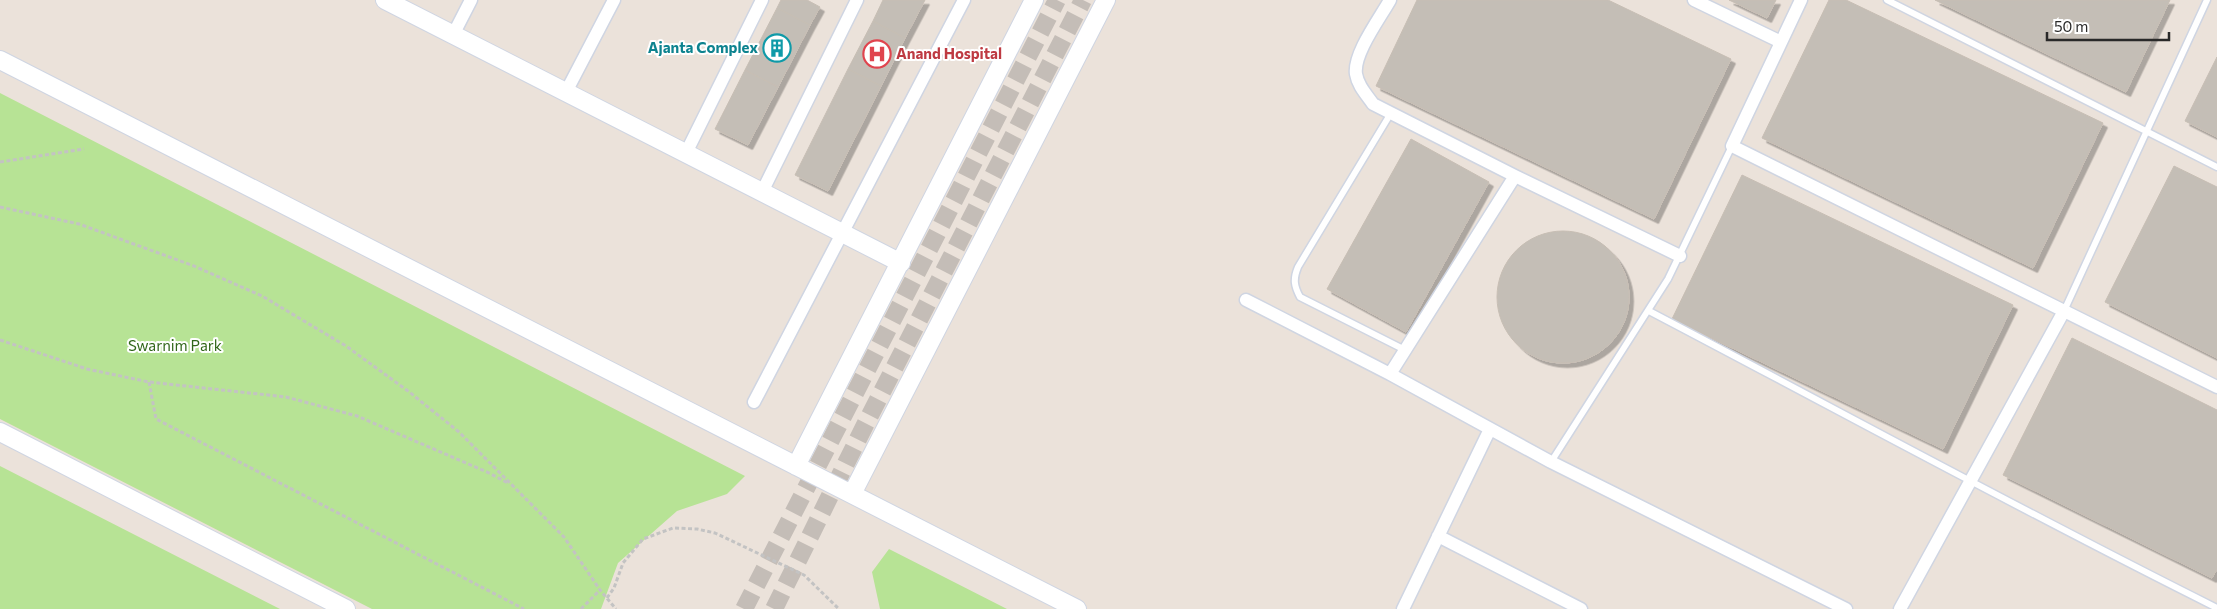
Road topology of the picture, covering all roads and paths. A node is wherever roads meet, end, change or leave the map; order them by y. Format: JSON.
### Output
{"nodes":[{"id":1,"x":385,"y":0,"type":"edge"},
{"id":2,"x":471,"y":0,"type":"edge"},
{"id":3,"x":614,"y":0,"type":"edge"},
{"id":4,"x":762,"y":0,"type":"edge"},
{"id":5,"x":857,"y":0,"type":"edge"},
{"id":6,"x":964,"y":0,"type":"edge"},
{"id":7,"x":1034,"y":0,"type":"edge"},
{"id":8,"x":1106,"y":0,"type":"edge"},
{"id":9,"x":1390,"y":0,"type":"edge"},
{"id":10,"x":1694,"y":0,"type":"edge"},
{"id":11,"x":1801,"y":0,"type":"edge"},
{"id":12,"x":1887,"y":0,"type":"edge"},
{"id":13,"x":2207,"y":0,"type":"edge"},
{"id":14,"x":453,"y":35,"type":"junction"},
{"id":15,"x":1781,"y":42,"type":"junction"},
{"id":16,"x":0,"y":60,"type":"edge"},
{"id":17,"x":566,"y":92,"type":"junction"},
{"id":18,"x":1391,"y":113,"type":"junction"},
{"id":19,"x":2146,"y":131,"type":"junction"},
{"id":20,"x":1732,"y":146,"type":"junction"},
{"id":21,"x":84,"y":149,"type":"dead end"},
{"id":22,"x":686,"y":153,"type":"junction"},
{"id":23,"x":0,"y":162,"type":"edge"},
{"id":24,"x":2217,"y":167,"type":"edge"},
{"id":25,"x":1515,"y":176,"type":"junction"},
{"id":26,"x":762,"y":192,"type":"junction"},
{"id":27,"x":0,"y":207,"type":"edge"},
{"id":28,"x":844,"y":234,"type":"junction"},
{"id":29,"x":1680,"y":256,"type":"junction"},
{"id":30,"x":901,"y":263,"type":"junction"},
{"id":31,"x":1246,"y":300,"type":"dead end"},
{"id":32,"x":1649,"y":311,"type":"junction"},
{"id":33,"x":2064,"y":311,"type":"junction"},
{"id":34,"x":0,"y":340,"type":"edge"},
{"id":35,"x":1405,"y":350,"type":"junction"},
{"id":36,"x":1390,"y":374,"type":"junction"},
{"id":37,"x":149,"y":382,"type":"junction"},
{"id":38,"x":2217,"y":387,"type":"edge"},
{"id":39,"x":754,"y":402,"type":"dead end"},
{"id":40,"x":1490,"y":429,"type":"junction"},
{"id":41,"x":0,"y":432,"type":"edge"},
{"id":42,"x":1551,"y":462,"type":"junction"},
{"id":43,"x":796,"y":466,"type":"junction"},
{"id":44,"x":1971,"y":480,"type":"junction"},
{"id":45,"x":512,"y":486,"type":"junction"},
{"id":46,"x":852,"y":494,"type":"junction"},
{"id":47,"x":1438,"y":536,"type":"junction"},
{"id":48,"x":600,"y":590,"type":"junction"},
{"id":49,"x":607,"y":598,"type":"junction"},
{"id":50,"x":2217,"y":608,"type":"edge"},
{"id":51,"x":346,"y":609,"type":"edge"},
{"id":52,"x":524,"y":609,"type":"edge"},
{"id":53,"x":581,"y":609,"type":"edge"},
{"id":54,"x":616,"y":609,"type":"edge"},
{"id":55,"x":839,"y":609,"type":"edge"},
{"id":56,"x":1077,"y":609,"type":"edge"},
{"id":57,"x":1403,"y":609,"type":"edge"},
{"id":58,"x":1581,"y":609,"type":"edge"},
{"id":59,"x":1846,"y":609,"type":"edge"},
{"id":60,"x":1900,"y":609,"type":"edge"}],
"edges":[{"from":1,"to":14,"type":"street"},
{"from":2,"to":14,"type":"street"},
{"from":3,"to":17,"type":"street"},
{"from":4,"to":22,"type":"street"},
{"from":5,"to":26,"type":"street"},
{"from":6,"to":28,"type":"street"},
{"from":7,"to":30,"type":"street"},
{"from":8,"to":46,"type":"street"},
{"from":9,"to":18,"type":"street"},
{"from":10,"to":15,"type":"street"},
{"from":11,"to":15,"type":"street"},
{"from":12,"to":19,"type":"lane"},
{"from":13,"to":19,"type":"lane"},
{"from":14,"to":17,"type":"street"},
{"from":15,"to":20,"type":"street"},
{"from":16,"to":43,"type":"street"},
{"from":17,"to":22,"type":"street"},
{"from":18,"to":25,"type":"street"},
{"from":18,"to":35,"type":"lane"},
{"from":19,"to":24,"type":"lane"},
{"from":19,"to":33,"type":"lane"},
{"from":20,"to":29,"type":"lane"},
{"from":20,"to":33,"type":"street"},
{"from":21,"to":23,"type":"path"},
{"from":22,"to":26,"type":"street"},
{"from":25,"to":29,"type":"street"},
{"from":25,"to":35,"type":"street"},
{"from":26,"to":28,"type":"street"},
{"from":27,"to":45,"type":"path"},
{"from":28,"to":30,"type":"street"},
{"from":28,"to":39,"type":"street"},
{"from":29,"to":32,"type":"lane"},
{"from":30,"to":43,"type":"street"},
{"from":31,"to":36,"type":"street"},
{"from":32,"to":42,"type":"lane"},
{"from":32,"to":44,"type":"lane"},
{"from":33,"to":38,"type":"street"},
{"from":33,"to":44,"type":"street"},
{"from":34,"to":37,"type":"path"},
{"from":35,"to":36,"type":"street"},
{"from":36,"to":40,"type":"street"},
{"from":37,"to":45,"type":"path"},
{"from":37,"to":52,"type":"path"},
{"from":40,"to":42,"type":"street"},
{"from":40,"to":47,"type":"street"},
{"from":41,"to":51,"type":"street"},
{"from":42,"to":59,"type":"street"},
{"from":43,"to":46,"type":"street"},
{"from":44,"to":50,"type":"lane"},
{"from":44,"to":60,"type":"street"},
{"from":45,"to":48,"type":"path"},
{"from":46,"to":56,"type":"street"},
{"from":47,"to":57,"type":"street"},
{"from":47,"to":58,"type":"street"},
{"from":48,"to":49,"type":"path"},
{"from":48,"to":53,"type":"path"},
{"from":49,"to":54,"type":"path"},
{"from":49,"to":55,"type":"path"}]}
